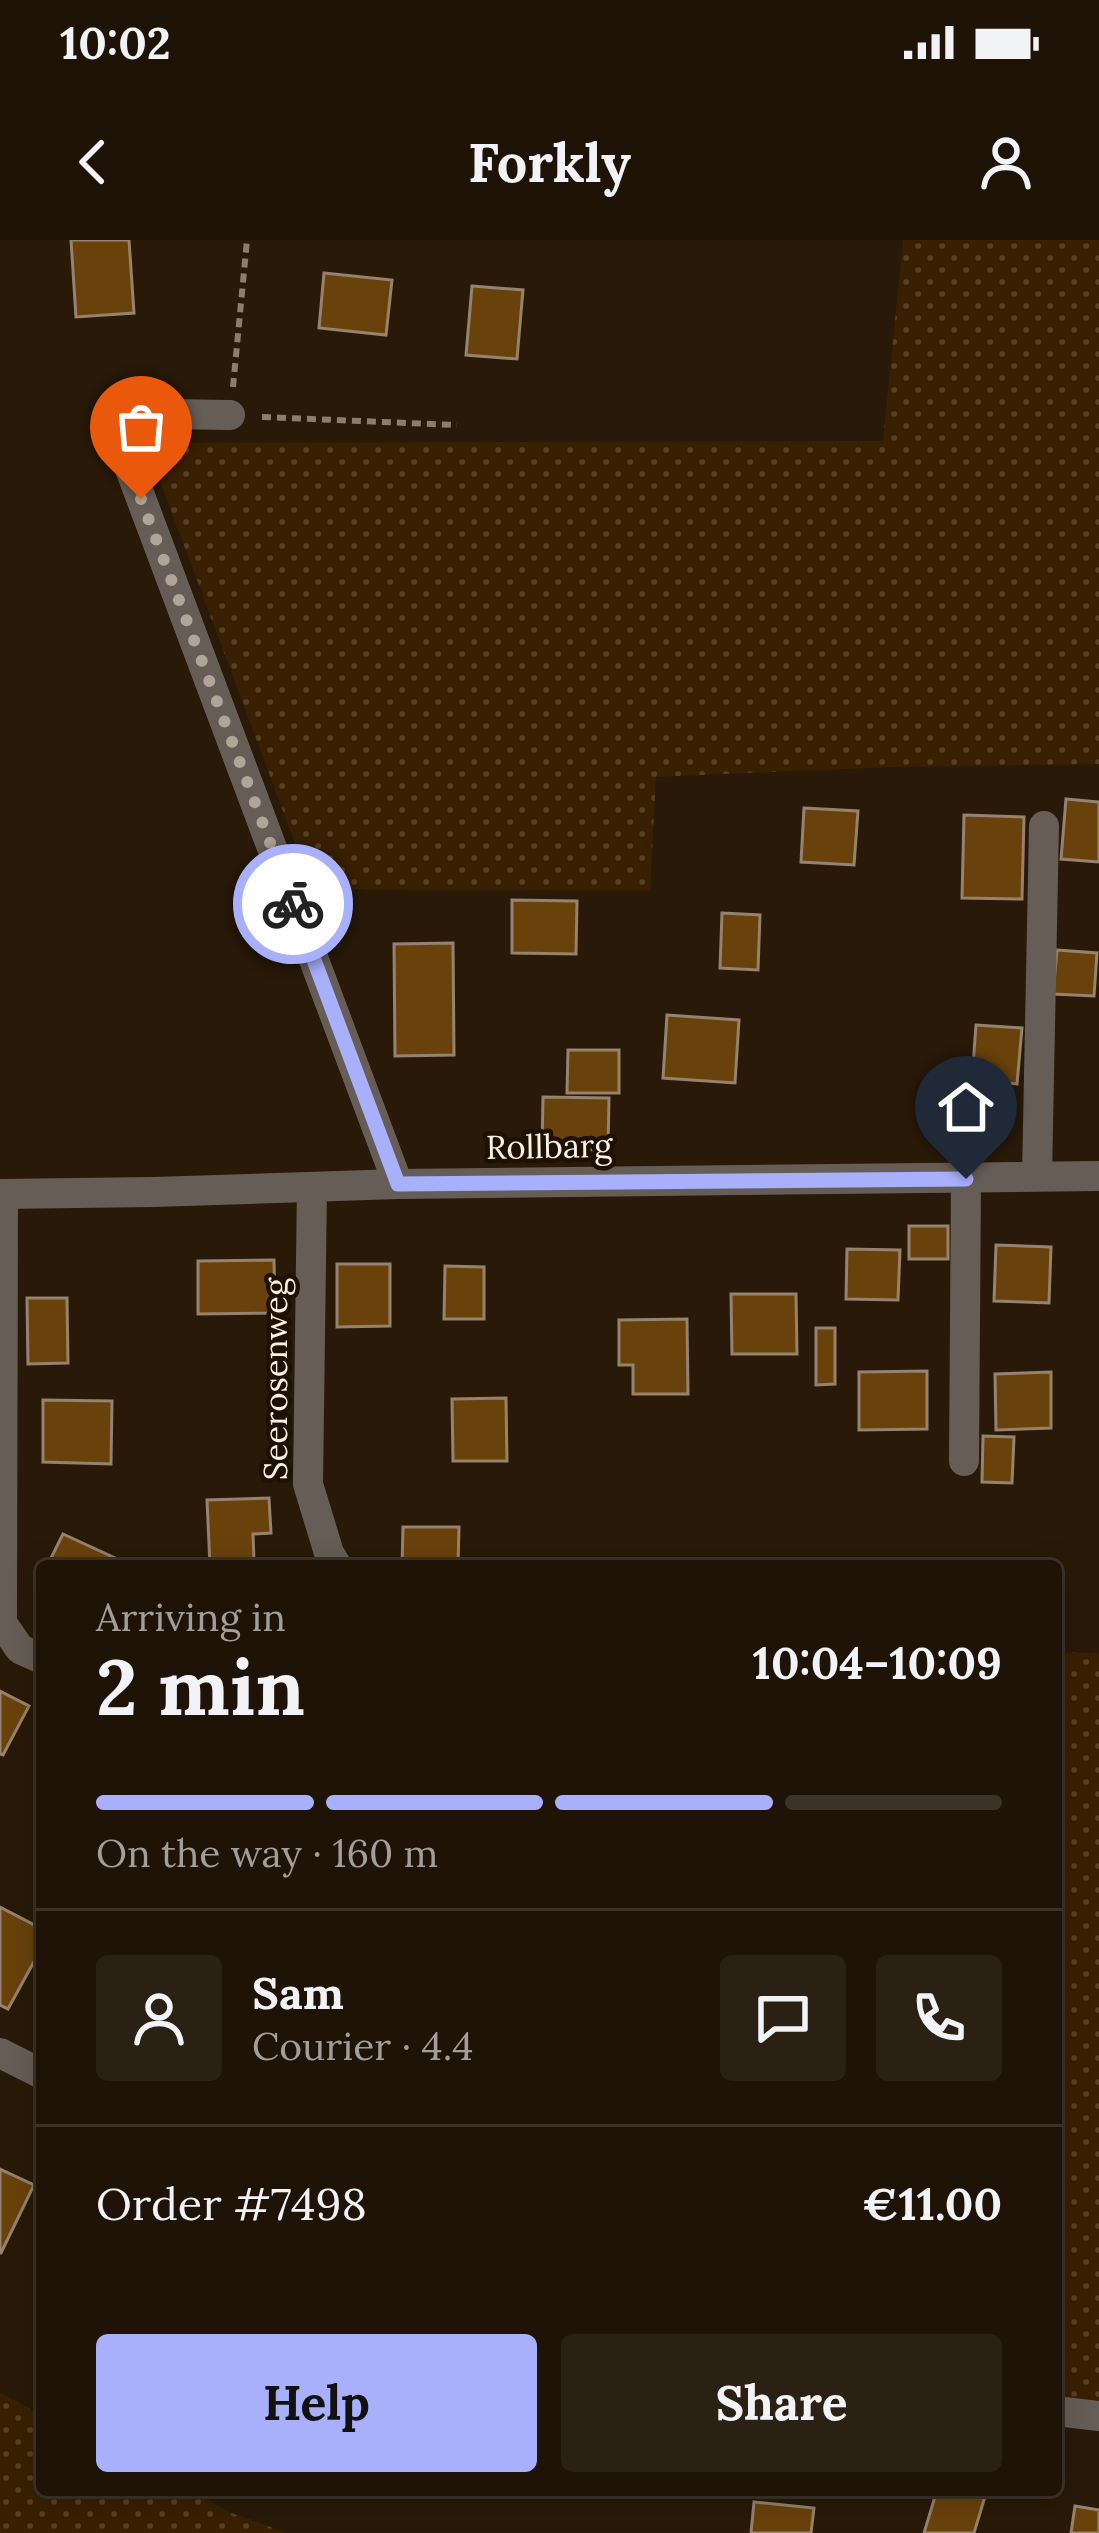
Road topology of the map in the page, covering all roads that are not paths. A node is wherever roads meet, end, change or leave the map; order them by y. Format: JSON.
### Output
{"nodes":[{"id":1,"x":230,"y":416,"type":"road end"},
{"id":2,"x":1043,"y":826,"type":"dead end"},
{"id":3,"x":1037,"y":1176,"type":"junction"},
{"id":4,"x":1099,"y":1176,"type":"edge"},
{"id":5,"x":966,"y":1179,"type":"junction"},
{"id":6,"x":398,"y":1184,"type":"junction"},
{"id":7,"x":312,"y":1187,"type":"junction"},
{"id":8,"x":2,"y":1194,"type":"edge"},
{"id":9,"x":964,"y":1461,"type":"dead end"},
{"id":10,"x":333,"y":1560,"type":"edge"},
{"id":11,"x":36,"y":1656,"type":"edge"},
{"id":12,"x":0,"y":2053,"type":"edge"},
{"id":13,"x":36,"y":2071,"type":"edge"},
{"id":14,"x":1062,"y":2412,"type":"edge"},
{"id":15,"x":1099,"y":2416,"type":"edge"}],
"edges":[{"from":1,"to":6,"type":"street"},
{"from":2,"to":3,"type":"street"},
{"from":3,"to":4,"type":"street","name":"Rollbarg"},
{"from":3,"to":5,"type":"street","name":"Rollbarg"},
{"from":5,"to":6,"type":"street","name":"Rollbarg"},
{"from":5,"to":9,"type":"street"},
{"from":6,"to":7,"type":"street","name":"Rollbarg"},
{"from":7,"to":8,"type":"street","name":"Rollbarg"},
{"from":7,"to":10,"type":"street","name":"Seerosenweg"},
{"from":8,"to":11,"type":"street"},
{"from":12,"to":13,"type":"street"},
{"from":14,"to":15,"type":"street"}]}
